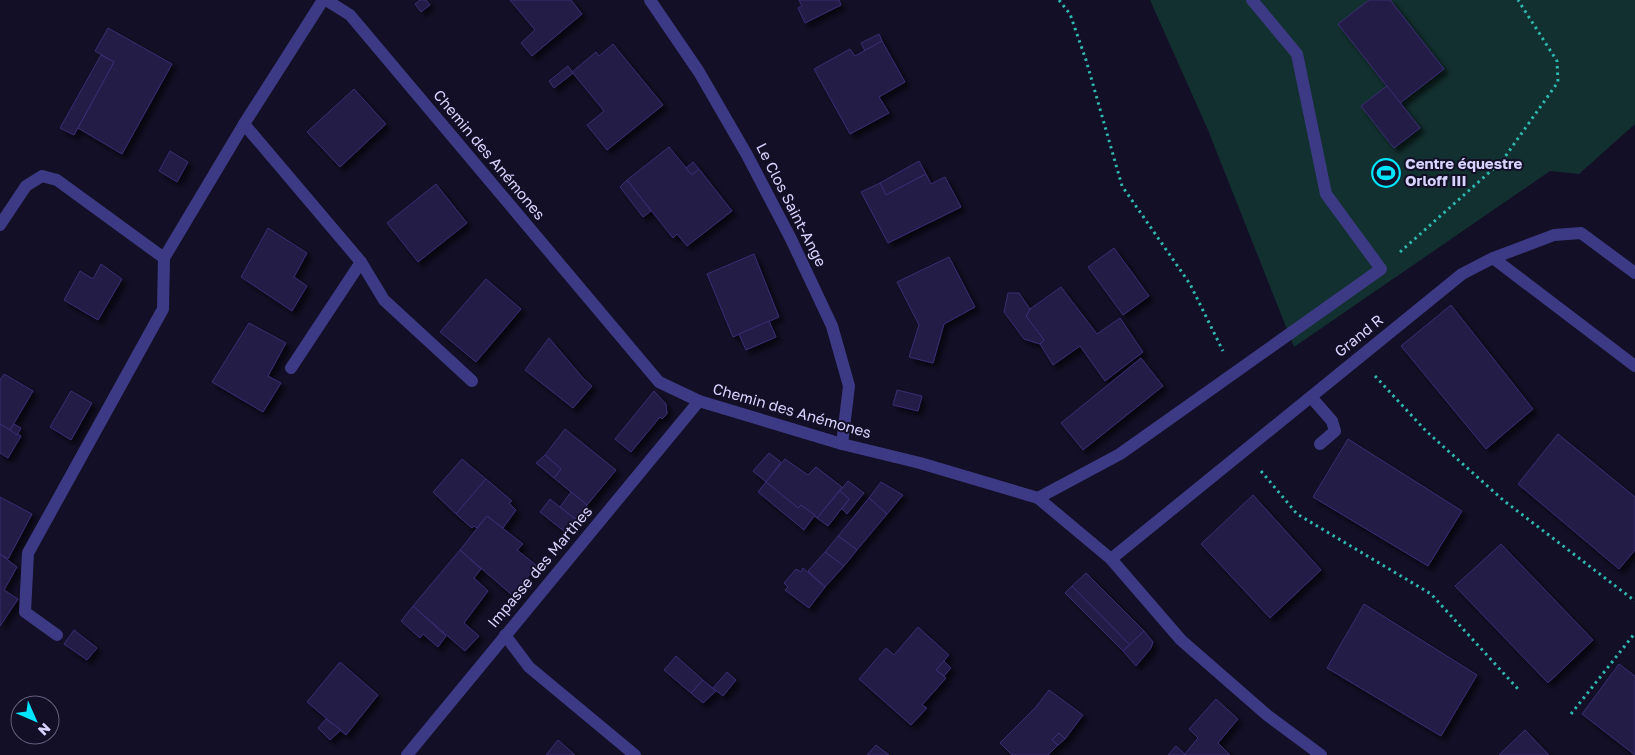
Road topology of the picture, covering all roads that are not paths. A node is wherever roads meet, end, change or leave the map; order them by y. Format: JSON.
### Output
{"nodes":[{"id":1,"x":325,"y":0,"type":"edge"},
{"id":2,"x":650,"y":0,"type":"edge"},
{"id":3,"x":1252,"y":0,"type":"edge"},
{"id":4,"x":244,"y":124,"type":"junction"},
{"id":5,"x":0,"y":225,"type":"edge"},
{"id":6,"x":164,"y":258,"type":"junction"},
{"id":7,"x":1494,"y":258,"type":"junction"},
{"id":8,"x":361,"y":262,"type":"junction"},
{"id":9,"x":1635,"y":273,"type":"edge"},
{"id":10,"x":1635,"y":366,"type":"edge"},
{"id":11,"x":291,"y":368,"type":"dead end"},
{"id":12,"x":472,"y":381,"type":"dead end"},
{"id":13,"x":1310,"y":397,"type":"junction"},
{"id":14,"x":699,"y":401,"type":"junction"},
{"id":15,"x":842,"y":444,"type":"junction"},
{"id":16,"x":1320,"y":444,"type":"dead end"},
{"id":17,"x":1038,"y":498,"type":"junction"},
{"id":18,"x":1111,"y":559,"type":"junction"},
{"id":19,"x":57,"y":635,"type":"dead end"},
{"id":20,"x":504,"y":635,"type":"junction"},
{"id":21,"x":407,"y":755,"type":"edge"},
{"id":22,"x":635,"y":755,"type":"edge"},
{"id":23,"x":1321,"y":755,"type":"edge"}],
"edges":[{"from":1,"to":4,"type":"street"},
{"from":1,"to":14,"type":"street","name":"Chemin des Anémones"},
{"from":2,"to":15,"type":"street","name":"Le Clos Saint-Ange"},
{"from":3,"to":17,"type":"street"},
{"from":4,"to":6,"type":"street"},
{"from":4,"to":8,"type":"street"},
{"from":5,"to":6,"type":"street"},
{"from":6,"to":19,"type":"street"},
{"from":7,"to":9,"type":"street","name":"Grand R"},
{"from":7,"to":10,"type":"street"},
{"from":7,"to":13,"type":"street","name":"Grand R"},
{"from":8,"to":11,"type":"street"},
{"from":8,"to":12,"type":"street"},
{"from":13,"to":16,"type":"street"},
{"from":13,"to":18,"type":"street","name":"Grand R"},
{"from":14,"to":15,"type":"street","name":"Chemin des Anémones"},
{"from":14,"to":20,"type":"street","name":"Impasse des Marthes"},
{"from":15,"to":17,"type":"street","name":"Chemin des Anémones"},
{"from":17,"to":18,"type":"street","name":"Chemin des Anémones"},
{"from":18,"to":23,"type":"street","name":"Chemin des Anémones"},
{"from":20,"to":21,"type":"street","name":"Impasse des Marthes"},
{"from":20,"to":22,"type":"street"}]}
